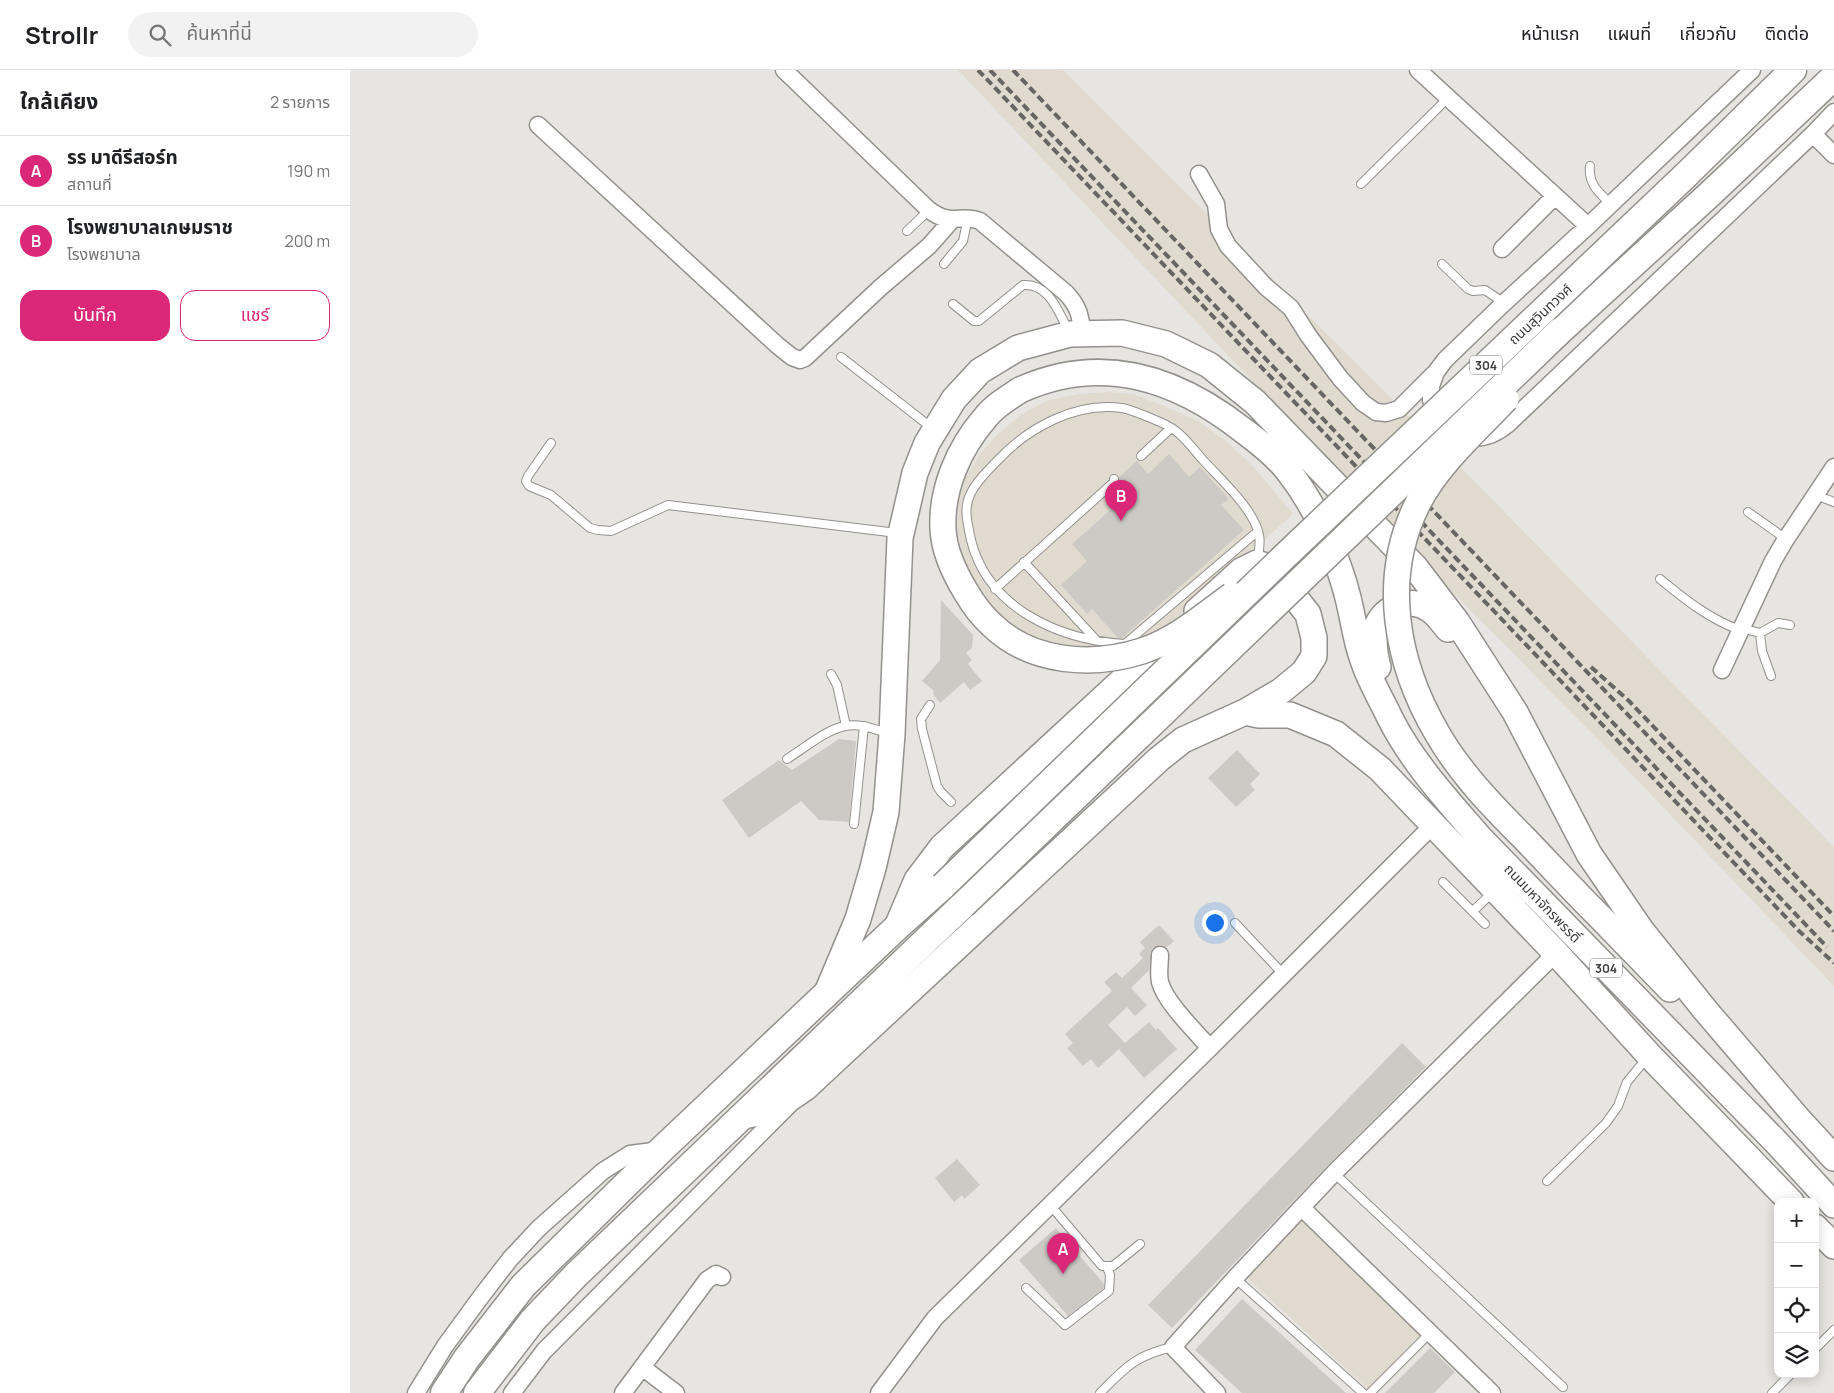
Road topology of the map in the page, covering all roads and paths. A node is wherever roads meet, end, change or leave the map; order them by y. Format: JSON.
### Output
{"nodes":[{"id":1,"x":784,"y":70,"type":"edge"},
{"id":2,"x":1418,"y":70,"type":"edge"},
{"id":3,"x":1752,"y":70,"type":"edge"},
{"id":4,"x":1793,"y":70,"type":"edge"},
{"id":5,"x":1834,"y":77,"type":"edge"},
{"id":6,"x":1448,"y":98,"type":"junction"},
{"id":7,"x":1834,"y":112,"type":"edge"},
{"id":8,"x":538,"y":124,"type":"dead end"},
{"id":9,"x":1813,"y":134,"type":"junction"},
{"id":10,"x":1834,"y":155,"type":"edge"},
{"id":11,"x":1590,"y":166,"type":"dead end"},
{"id":12,"x":1199,"y":174,"type":"dead end"},
{"id":13,"x":1361,"y":184,"type":"dead end"},
{"id":14,"x":1555,"y":196,"type":"junction"},
{"id":15,"x":1610,"y":204,"type":"junction"},
{"id":16,"x":929,"y":210,"type":"junction"},
{"id":17,"x":960,"y":219,"type":"junction"},
{"id":18,"x":1588,"y":226,"type":"junction"},
{"id":19,"x":907,"y":231,"type":"dead end"},
{"id":20,"x":1502,"y":249,"type":"dead end"},
{"id":21,"x":944,"y":264,"type":"dead end"},
{"id":22,"x":1442,"y":264,"type":"dead end"},
{"id":23,"x":1504,"y":303,"type":"junction"},
{"id":24,"x":953,"y":304,"type":"dead end"},
{"id":25,"x":1560,"y":331,"type":"junction"},
{"id":26,"x":1076,"y":334,"type":"junction"},
{"id":27,"x":841,"y":357,"type":"dead end"},
{"id":28,"x":1436,"y":372,"type":"junction"},
{"id":29,"x":1171,"y":428,"type":"junction"},
{"id":30,"x":935,"y":430,"type":"junction"},
{"id":31,"x":550,"y":442,"type":"dead end"},
{"id":32,"x":1141,"y":456,"type":"dead end"},
{"id":33,"x":1834,"y":467,"type":"edge"},
{"id":34,"x":1114,"y":479,"type":"dead end"},
{"id":35,"x":1816,"y":495,"type":"junction"},
{"id":36,"x":1834,"y":502,"type":"edge"},
{"id":37,"x":1748,"y":512,"type":"dead end"},
{"id":38,"x":1258,"y":531,"type":"junction"},
{"id":39,"x":901,"y":534,"type":"junction"},
{"id":40,"x":1786,"y":539,"type":"junction"},
{"id":41,"x":1285,"y":556,"type":"junction"},
{"id":42,"x":1024,"y":562,"type":"junction"},
{"id":43,"x":1258,"y":563,"type":"junction"},
{"id":44,"x":1660,"y":579,"type":"dead end"},
{"id":45,"x":995,"y":589,"type":"junction"},
{"id":46,"x":1790,"y":625,"type":"dead end"},
{"id":47,"x":1741,"y":629,"type":"junction"},
{"id":48,"x":1760,"y":633,"type":"junction"},
{"id":49,"x":1097,"y":641,"type":"junction"},
{"id":50,"x":1722,"y":670,"type":"dead end"},
{"id":51,"x":831,"y":674,"type":"dead end"},
{"id":52,"x":1771,"y":676,"type":"dead end"},
{"id":53,"x":930,"y":705,"type":"dead end"},
{"id":54,"x":1245,"y":712,"type":"junction"},
{"id":55,"x":1515,"y":712,"type":"junction"},
{"id":56,"x":1391,"y":720,"type":"junction"},
{"id":57,"x":846,"y":726,"type":"junction"},
{"id":58,"x":864,"y":726,"type":"junction"},
{"id":59,"x":892,"y":734,"type":"junction"},
{"id":60,"x":787,"y":759,"type":"dead end"},
{"id":61,"x":951,"y":802,"type":"dead end"},
{"id":62,"x":854,"y":824,"type":"dead end"},
{"id":63,"x":1433,"y":825,"type":"junction"},
{"id":64,"x":1443,"y":882,"type":"dead end"},
{"id":65,"x":1494,"y":890,"type":"junction"},
{"id":66,"x":1473,"y":911,"type":"junction"},
{"id":67,"x":1235,"y":923,"type":"dead end"},
{"id":68,"x":1485,"y":924,"type":"dead end"},
{"id":69,"x":897,"y":927,"type":"junction"},
{"id":70,"x":1556,"y":953,"type":"junction"},
{"id":71,"x":1160,"y":954,"type":"dead end"},
{"id":72,"x":1284,"y":975,"type":"junction"},
{"id":73,"x":826,"y":995,"type":"junction"},
{"id":74,"x":1210,"y":1048,"type":"junction"},
{"id":75,"x":1649,"y":1055,"type":"junction"},
{"id":76,"x":805,"y":1088,"type":"junction"},
{"id":77,"x":744,"y":1116,"type":"junction"},
{"id":78,"x":1800,"y":1121,"type":"junction"},
{"id":79,"x":661,"y":1150,"type":"junction"},
{"id":80,"x":1834,"y":1158,"type":"edge"},
{"id":81,"x":1334,"y":1173,"type":"junction"},
{"id":82,"x":1547,"y":1181,"type":"dead end"},
{"id":83,"x":1787,"y":1198,"type":"edge"},
{"id":84,"x":1834,"y":1205,"type":"edge"},
{"id":85,"x":1050,"y":1206,"type":"junction"},
{"id":86,"x":1302,"y":1208,"type":"junction"},
{"id":87,"x":1819,"y":1230,"type":"edge"},
{"id":88,"x":1140,"y":1244,"type":"dead end"},
{"id":89,"x":1834,"y":1246,"type":"edge"},
{"id":90,"x":1108,"y":1267,"type":"junction"},
{"id":91,"x":722,"y":1277,"type":"dead end"},
{"id":92,"x":1235,"y":1278,"type":"junction"},
{"id":93,"x":1026,"y":1288,"type":"dead end"},
{"id":94,"x":1834,"y":1330,"type":"edge"},
{"id":95,"x":1430,"y":1333,"type":"junction"},
{"id":96,"x":1819,"y":1345,"type":"edge"},
{"id":97,"x":1173,"y":1347,"type":"junction"},
{"id":98,"x":642,"y":1367,"type":"junction"},
{"id":99,"x":1787,"y":1378,"type":"edge"},
{"id":100,"x":1563,"y":1387,"type":"dead end"},
{"id":101,"x":416,"y":1393,"type":"edge"},
{"id":102,"x":444,"y":1393,"type":"edge"},
{"id":103,"x":477,"y":1393,"type":"edge"},
{"id":104,"x":512,"y":1393,"type":"edge"},
{"id":105,"x":623,"y":1393,"type":"edge"},
{"id":106,"x":676,"y":1393,"type":"edge"},
{"id":107,"x":879,"y":1393,"type":"edge"},
{"id":108,"x":1100,"y":1393,"type":"edge"},
{"id":109,"x":1217,"y":1393,"type":"edge"},
{"id":110,"x":1363,"y":1393,"type":"edge"},
{"id":111,"x":1370,"y":1393,"type":"edge"},
{"id":112,"x":1492,"y":1393,"type":"edge"},
{"id":113,"x":1772,"y":1393,"type":"edge"}],
"edges":[{"from":1,"to":16,"type":"street"},
{"from":2,"to":6,"type":"street"},
{"from":3,"to":15,"type":"street"},
{"from":4,"to":41,"type":"highway","name":"ถนนสุวินทวงศ์","number":"304","bridge":true},
{"from":5,"to":25,"type":"highway","name":"ถนนสุวินทวงศ์"},
{"from":6,"to":13,"type":"lane"},
{"from":6,"to":14,"type":"street"},
{"from":7,"to":9,"type":"street"},
{"from":8,"to":17,"type":"street"},
{"from":9,"to":10,"type":"street"},
{"from":9,"to":28,"type":"street"},
{"from":11,"to":15,"type":"lane"},
{"from":12,"to":28,"type":"street"},
{"from":14,"to":18,"type":"street"},
{"from":14,"to":20,"type":"street"},
{"from":15,"to":18,"type":"street"},
{"from":16,"to":17,"type":"street"},
{"from":16,"to":19,"type":"lane"},
{"from":17,"to":21,"type":"lane"},
{"from":17,"to":26,"type":"street"},
{"from":18,"to":23,"type":"street"},
{"from":22,"to":23,"type":"lane"},
{"from":23,"to":28,"type":"street"},
{"from":24,"to":26,"type":"lane"},
{"from":25,"to":77,"type":"highway","name":"ถนนสุวินทวงศ์","bridge":true},
{"from":25,"to":78,"type":"main road","bridge":true},
{"from":26,"to":30,"type":"main road"},
{"from":26,"to":55,"type":"main road"},
{"from":27,"to":30,"type":"lane"},
{"from":29,"to":32,"type":"lane"},
{"from":29,"to":38,"type":"lane"},
{"from":29,"to":45,"type":"lane"},
{"from":30,"to":39,"type":"main road"},
{"from":31,"to":39,"type":"lane"},
{"from":33,"to":35,"type":"street"},
{"from":34,"to":42,"type":"lane"},
{"from":35,"to":36,"type":"lane"},
{"from":35,"to":40,"type":"street"},
{"from":37,"to":40,"type":"lane"},
{"from":38,"to":43,"type":"lane"},
{"from":38,"to":49,"type":"lane"},
{"from":39,"to":59,"type":"main road"},
{"from":40,"to":47,"type":"street"},
{"from":41,"to":56,"type":"main road","bridge":true},
{"from":41,"to":69,"type":"highway","name":"ถนนสุวินทวงศ์","bridge":true},
{"from":42,"to":45,"type":"lane"},
{"from":42,"to":49,"type":"lane"},
{"from":43,"to":54,"type":"main road"},
{"from":43,"to":69,"type":"main road"},
{"from":44,"to":47,"type":"lane"},
{"from":45,"to":49,"type":"lane"},
{"from":46,"to":48,"type":"lane"},
{"from":47,"to":48,"type":"lane"},
{"from":47,"to":50,"type":"street"},
{"from":48,"to":52,"type":"lane"},
{"from":51,"to":57,"type":"lane"},
{"from":53,"to":61,"type":"lane"},
{"from":54,"to":63,"type":"main road"},
{"from":54,"to":76,"type":"main road"},
{"from":55,"to":56,"type":"main road"},
{"from":55,"to":78,"type":"main road"},
{"from":56,"to":84,"type":"main road","name":"ถนนมหาจักรพรรดิ์","number":"304"},
{"from":57,"to":58,"type":"lane"},
{"from":57,"to":60,"type":"lane"},
{"from":58,"to":59,"type":"lane"},
{"from":58,"to":62,"type":"lane"},
{"from":59,"to":73,"type":"main road"},
{"from":63,"to":65,"type":"main road"},
{"from":63,"to":72,"type":"street"},
{"from":64,"to":66,"type":"lane"},
{"from":65,"to":66,"type":"lane"},
{"from":65,"to":70,"type":"main road"},
{"from":66,"to":68,"type":"lane"},
{"from":67,"to":72,"type":"lane"},
{"from":69,"to":73,"type":"highway","name":"ถนนสุวินทวงศ์"},
{"from":70,"to":75,"type":"main road"},
{"from":70,"to":81,"type":"street"},
{"from":71,"to":74,"type":"street"},
{"from":72,"to":74,"type":"street"},
{"from":73,"to":79,"type":"highway","name":"ถนนสุวินทวงศ์"},
{"from":74,"to":85,"type":"street"},
{"from":75,"to":82,"type":"lane"},
{"from":75,"to":83,"type":"main road"},
{"from":76,"to":77,"type":"main road"},
{"from":76,"to":104,"type":"street"},
{"from":77,"to":103,"type":"highway","name":"ถนนสุวินทวงศ์"},
{"from":78,"to":80,"type":"main road"},
{"from":79,"to":101,"type":"street"},
{"from":79,"to":102,"type":"highway","name":"ถนนสุวินทวงศ์"},
{"from":81,"to":86,"type":"street"},
{"from":81,"to":100,"type":"lane"},
{"from":85,"to":90,"type":"lane"},
{"from":85,"to":107,"type":"street"},
{"from":86,"to":92,"type":"street"},
{"from":86,"to":95,"type":"street"},
{"from":87,"to":89,"type":"main road"},
{"from":88,"to":90,"type":"lane"},
{"from":90,"to":93,"type":"lane"},
{"from":91,"to":98,"type":"street"},
{"from":92,"to":97,"type":"street"},
{"from":92,"to":110,"type":"lane"},
{"from":94,"to":96,"type":"lane"},
{"from":95,"to":111,"type":"lane"},
{"from":95,"to":112,"type":"street"},
{"from":97,"to":108,"type":"lane"},
{"from":97,"to":109,"type":"street"},
{"from":98,"to":105,"type":"street"},
{"from":98,"to":106,"type":"street"},
{"from":99,"to":113,"type":"lane"}]}
